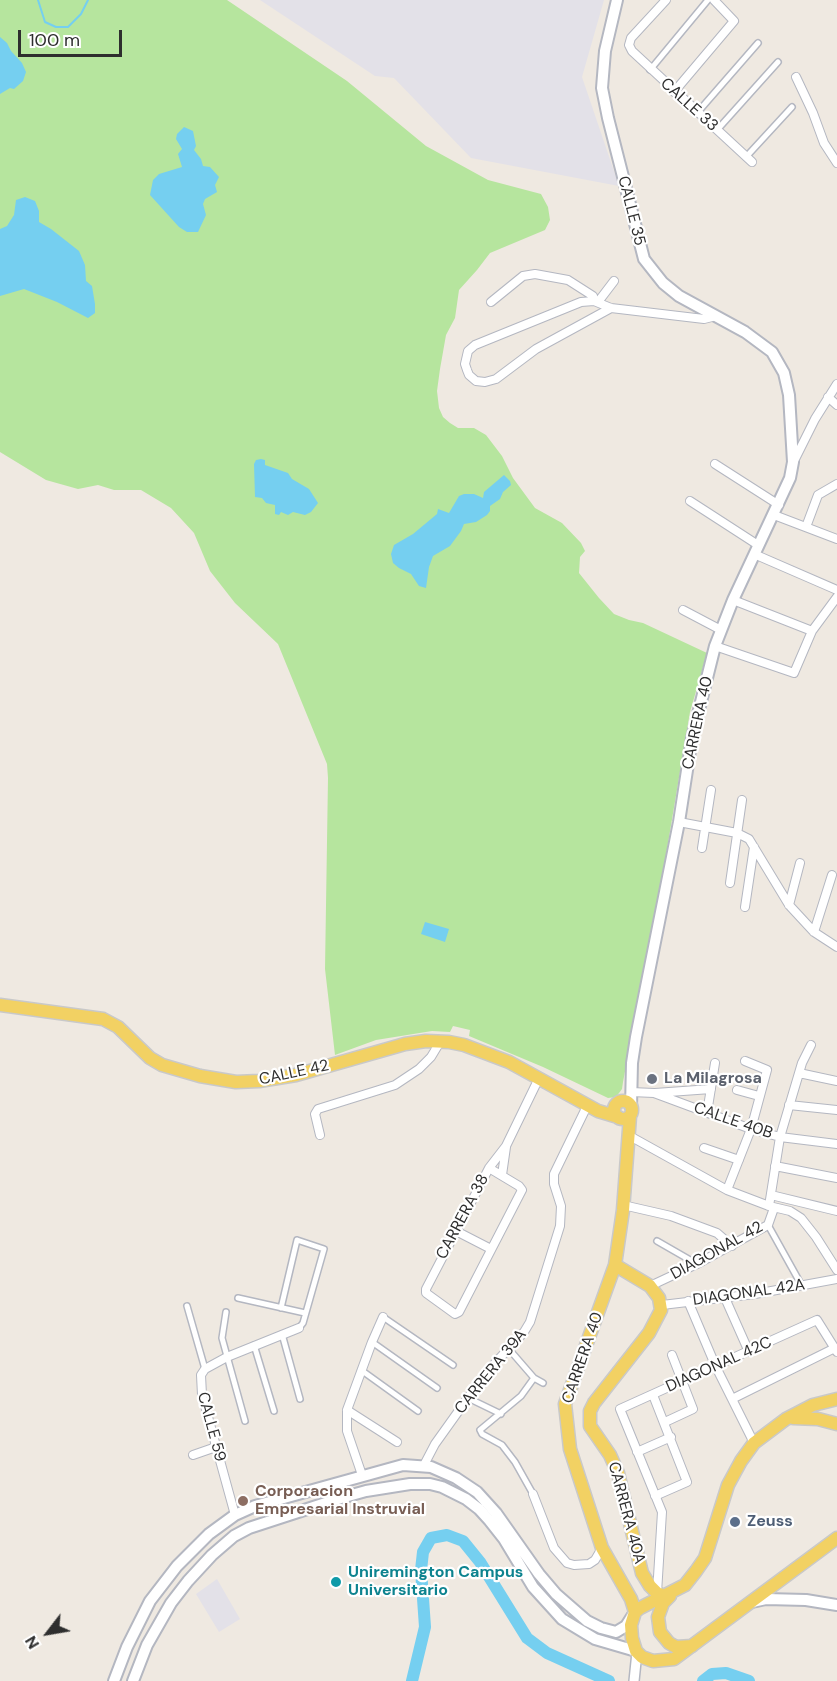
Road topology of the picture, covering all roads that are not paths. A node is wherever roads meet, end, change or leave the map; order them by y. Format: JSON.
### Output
{"nodes":[{"id":1,"x":617,"y":0,"type":"edge"},
{"id":2,"x":666,"y":0,"type":"edge"},
{"id":3,"x":708,"y":0,"type":"edge"},
{"id":4,"x":714,"y":0,"type":"edge"},
{"id":5,"x":758,"y":43,"type":"dead end"},
{"id":6,"x":778,"y":62,"type":"dead end"},
{"id":7,"x":650,"y":70,"type":"junction"},
{"id":8,"x":796,"y":76,"type":"dead end"},
{"id":9,"x":674,"y":92,"type":"junction"},
{"id":10,"x":792,"y":107,"type":"dead end"},
{"id":11,"x":698,"y":113,"type":"junction"},
{"id":12,"x":717,"y":130,"type":"junction"},
{"id":13,"x":749,"y":159,"type":"joint"},
{"id":14,"x":837,"y":163,"type":"edge"},
{"id":15,"x":614,"y":281,"type":"dead end"},
{"id":16,"x":491,"y":302,"type":"dead end"},
{"id":17,"x":596,"y":302,"type":"junction"},
{"id":18,"x":611,"y":308,"type":"junction"},
{"id":19,"x":717,"y":315,"type":"junction"},
{"id":20,"x":837,"y":384,"type":"edge"},
{"id":21,"x":828,"y":397,"type":"junction"},
{"id":22,"x":837,"y":405,"type":"edge"},
{"id":23,"x":793,"y":462,"type":"junction"},
{"id":24,"x":716,"y":464,"type":"dead end"},
{"id":25,"x":837,"y":484,"type":"edge"},
{"id":26,"x":690,"y":501,"type":"dead end"},
{"id":27,"x":777,"y":510,"type":"junction"},
{"id":28,"x":806,"y":527,"type":"junction"},
{"id":29,"x":837,"y":539,"type":"edge"},
{"id":30,"x":756,"y":550,"type":"junction"},
{"id":31,"x":837,"y":579,"type":"edge"},
{"id":32,"x":835,"y":589,"type":"edge"},
{"id":33,"x":837,"y":597,"type":"edge"},
{"id":34,"x":733,"y":600,"type":"junction"},
{"id":35,"x":683,"y":610,"type":"dead end"},
{"id":36,"x":722,"y":630,"type":"junction"},
{"id":37,"x":812,"y":631,"type":"junction"},
{"id":38,"x":715,"y":646,"type":"junction"},
{"id":39,"x":711,"y":790,"type":"dead end"},
{"id":40,"x":742,"y":800,"type":"dead end"},
{"id":41,"x":679,"y":822,"type":"junction"},
{"id":42,"x":705,"y":827,"type":"junction"},
{"id":43,"x":738,"y":833,"type":"junction"},
{"id":44,"x":754,"y":847,"type":"junction"},
{"id":45,"x":702,"y":848,"type":"dead end"},
{"id":46,"x":800,"y":863,"type":"dead end"},
{"id":47,"x":832,"y":875,"type":"dead end"},
{"id":48,"x":730,"y":883,"type":"dead end"},
{"id":49,"x":789,"y":905,"type":"junction"},
{"id":50,"x":745,"y":907,"type":"dead end"},
{"id":51,"x":814,"y":932,"type":"junction"},
{"id":52,"x":837,"y":947,"type":"edge"},
{"id":53,"x":0,"y":1005,"type":"edge"},
{"id":54,"x":440,"y":1042,"type":"junction"},
{"id":55,"x":811,"y":1045,"type":"dead end"},
{"id":56,"x":745,"y":1061,"type":"dead end"},
{"id":57,"x":715,"y":1063,"type":"dead end"},
{"id":58,"x":799,"y":1073,"type":"junction"},
{"id":59,"x":539,"y":1078,"type":"junction"},
{"id":60,"x":837,"y":1081,"type":"edge"},
{"id":61,"x":631,"y":1089,"type":"junction"},
{"id":62,"x":711,"y":1089,"type":"junction"},
{"id":63,"x":737,"y":1090,"type":"dead end"},
{"id":64,"x":654,"y":1093,"type":"junction"},
{"id":65,"x":759,"y":1096,"type":"junction"},
{"id":66,"x":589,"y":1105,"type":"junction"},
{"id":67,"x":789,"y":1105,"type":"junction"},
{"id":68,"x":837,"y":1110,"type":"edge"},
{"id":69,"x":623,"y":1111,"type":"junction"},
{"id":70,"x":707,"y":1113,"type":"junction"},
{"id":71,"x":751,"y":1129,"type":"junction"},
{"id":72,"x":628,"y":1132,"type":"junction"},
{"id":73,"x":320,"y":1135,"type":"dead end"},
{"id":74,"x":780,"y":1137,"type":"junction"},
{"id":75,"x":837,"y":1144,"type":"edge"},
{"id":76,"x":506,"y":1146,"type":"junction"},
{"id":77,"x":704,"y":1148,"type":"dead end"},
{"id":78,"x":739,"y":1160,"type":"junction"},
{"id":79,"x":775,"y":1166,"type":"junction"},
{"id":80,"x":489,"y":1168,"type":"junction"},
{"id":81,"x":502,"y":1175,"type":"junction"},
{"id":82,"x":837,"y":1178,"type":"edge"},
{"id":83,"x":728,"y":1190,"type":"junction"},
{"id":84,"x":771,"y":1196,"type":"junction"},
{"id":85,"x":623,"y":1205,"type":"junction"},
{"id":86,"x":772,"y":1207,"type":"junction"},
{"id":87,"x":837,"y":1211,"type":"edge"},
{"id":88,"x":768,"y":1225,"type":"junction"},
{"id":89,"x":456,"y":1232,"type":"junction"},
{"id":90,"x":657,"y":1241,"type":"dead end"},
{"id":91,"x":732,"y":1246,"type":"junction"},
{"id":92,"x":491,"y":1249,"type":"junction"},
{"id":93,"x":615,"y":1264,"type":"junction"},
{"id":94,"x":697,"y":1264,"type":"junction"},
{"id":95,"x":837,"y":1270,"type":"edge"},
{"id":96,"x":837,"y":1279,"type":"edge"},
{"id":97,"x":650,"y":1286,"type":"junction"},
{"id":98,"x":802,"y":1286,"type":"junction"},
{"id":99,"x":238,"y":1298,"type":"dead end"},
{"id":100,"x":725,"y":1298,"type":"junction"},
{"id":101,"x":688,"y":1301,"type":"junction"},
{"id":102,"x":662,"y":1305,"type":"junction"},
{"id":103,"x":187,"y":1306,"type":"dead end"},
{"id":104,"x":281,"y":1308,"type":"junction"},
{"id":105,"x":226,"y":1312,"type":"dead end"},
{"id":106,"x":305,"y":1313,"type":"junction"},
{"id":107,"x":383,"y":1317,"type":"joint"},
{"id":108,"x":299,"y":1328,"type":"joint"},
{"id":109,"x":282,"y":1334,"type":"junction"},
{"id":110,"x":372,"y":1342,"type":"junction"},
{"id":111,"x":254,"y":1346,"type":"junction"},
{"id":112,"x":507,"y":1348,"type":"junction"},
{"id":113,"x":836,"y":1350,"type":"edge"},
{"id":114,"x":749,"y":1352,"type":"junction"},
{"id":115,"x":672,"y":1355,"type":"dead end"},
{"id":116,"x":227,"y":1357,"type":"junction"},
{"id":117,"x":453,"y":1365,"type":"dead end"},
{"id":118,"x":716,"y":1367,"type":"junction"},
{"id":119,"x":205,"y":1370,"type":"junction"},
{"id":120,"x":361,"y":1370,"type":"junction"},
{"id":121,"x":534,"y":1378,"type":"junction"},
{"id":122,"x":683,"y":1382,"type":"junction"},
{"id":123,"x":543,"y":1383,"type":"dead end"},
{"id":124,"x":437,"y":1389,"type":"dead end"},
{"id":125,"x":653,"y":1395,"type":"junction"},
{"id":126,"x":468,"y":1398,"type":"junction"},
{"id":127,"x":300,"y":1399,"type":"dead end"},
{"id":128,"x":732,"y":1399,"type":"junction"},
{"id":129,"x":837,"y":1399,"type":"edge"},
{"id":130,"x":347,"y":1410,"type":"junction"},
{"id":131,"x":274,"y":1411,"type":"dead end"},
{"id":132,"x":418,"y":1411,"type":"dead end"},
{"id":133,"x":501,"y":1414,"type":"junction"},
{"id":134,"x":786,"y":1419,"type":"junction"},
{"id":135,"x":245,"y":1421,"type":"dead end"},
{"id":136,"x":665,"y":1422,"type":"junction"},
{"id":137,"x":837,"y":1424,"type":"edge"},
{"id":138,"x":671,"y":1437,"type":"junction"},
{"id":139,"x":397,"y":1442,"type":"dead end"},
{"id":140,"x":754,"y":1443,"type":"junction"},
{"id":141,"x":216,"y":1447,"type":"junction"},
{"id":142,"x":637,"y":1452,"type":"junction"},
{"id":143,"x":194,"y":1455,"type":"dead end"},
{"id":144,"x":424,"y":1465,"type":"junction"},
{"id":145,"x":362,"y":1475,"type":"junction"},
{"id":146,"x":533,"y":1494,"type":"joint"},
{"id":147,"x":655,"y":1496,"type":"junction"},
{"id":148,"x":235,"y":1515,"type":"junction"},
{"id":149,"x":837,"y":1538,"type":"edge"},
{"id":150,"x":602,"y":1548,"type":"junction"},
{"id":151,"x":665,"y":1594,"type":"junction"},
{"id":152,"x":752,"y":1602,"type":"junction"},
{"id":153,"x":837,"y":1605,"type":"edge"},
{"id":154,"x":635,"y":1612,"type":"junction"},
{"id":155,"x":694,"y":1646,"type":"junction"},
{"id":156,"x":640,"y":1654,"type":"junction"},
{"id":157,"x":635,"y":1677,"type":"edge"},
{"id":158,"x":114,"y":1681,"type":"edge"},
{"id":159,"x":133,"y":1681,"type":"edge"}],
"edges":[{"from":1,"to":19,"type":"main road","name":"CALLE 35"},
{"from":2,"to":7,"type":"street","name":"CALLE 33"},
{"from":3,"to":7,"type":"street"},
{"from":4,"to":9,"type":"street"},
{"from":5,"to":11,"type":"street"},
{"from":6,"to":12,"type":"street"},
{"from":7,"to":9,"type":"street","name":"CALLE 33"},
{"from":8,"to":14,"type":"street"},
{"from":9,"to":11,"type":"street","name":"CALLE 33"},
{"from":10,"to":13,"type":"street"},
{"from":11,"to":12,"type":"street","name":"CALLE 33"},
{"from":12,"to":13,"type":"street","name":"CALLE 33"},
{"from":15,"to":17,"type":"street"},
{"from":16,"to":17,"type":"street"},
{"from":17,"to":18,"type":"street"},
{"from":17,"to":18,"type":"street"},
{"from":18,"to":19,"type":"street"},
{"from":19,"to":23,"type":"main road","name":"CALLE 35"},
{"from":20,"to":21,"type":"street","name":"CARRERA 40"},
{"from":21,"to":22,"type":"street"},
{"from":21,"to":23,"type":"street","name":"CARRERA 40"},
{"from":23,"to":27,"type":"main road","name":"CARRERA 40"},
{"from":24,"to":27,"type":"street"},
{"from":25,"to":28,"type":"street"},
{"from":26,"to":30,"type":"street"},
{"from":27,"to":28,"type":"street"},
{"from":27,"to":30,"type":"main road","name":"CARRERA 40"},
{"from":28,"to":29,"type":"street"},
{"from":30,"to":32,"type":"street"},
{"from":30,"to":34,"type":"main road","name":"CARRERA 40"},
{"from":31,"to":32,"type":"street"},
{"from":33,"to":37,"type":"street"},
{"from":34,"to":36,"type":"main road","name":"CARRERA 40"},
{"from":34,"to":37,"type":"street"},
{"from":35,"to":36,"type":"street"},
{"from":36,"to":38,"type":"main road","name":"CARRERA 40"},
{"from":37,"to":38,"type":"street"},
{"from":38,"to":41,"type":"main road","name":"CARRERA 40"},
{"from":39,"to":42,"type":"street"},
{"from":40,"to":43,"type":"street"},
{"from":41,"to":42,"type":"street"},
{"from":41,"to":61,"type":"main road","name":"CARRERA 40"},
{"from":42,"to":43,"type":"street"},
{"from":42,"to":45,"type":"street"},
{"from":43,"to":44,"type":"street"},
{"from":43,"to":48,"type":"street"},
{"from":44,"to":49,"type":"street"},
{"from":44,"to":50,"type":"street"},
{"from":46,"to":49,"type":"street"},
{"from":47,"to":51,"type":"street"},
{"from":49,"to":51,"type":"street"},
{"from":51,"to":52,"type":"street"},
{"from":53,"to":54,"type":"main road","name":"CALLE 42"},
{"from":54,"to":59,"type":"main road","name":"CALLE 42"},
{"from":54,"to":73,"type":"street"},
{"from":55,"to":58,"type":"street","name":"DIAGONAL 42"},
{"from":56,"to":65,"type":"street"},
{"from":57,"to":62,"type":"street"},
{"from":58,"to":60,"type":"street"},
{"from":58,"to":67,"type":"street","name":"DIAGONAL 42"},
{"from":59,"to":66,"type":"main road","name":"CALLE 42"},
{"from":59,"to":76,"type":"street","name":"CARRERA 38"},
{"from":61,"to":64,"type":"street","name":"CALLE 40B"},
{"from":61,"to":69,"type":"main road","name":"CARRERA 40"},
{"from":62,"to":64,"type":"street"},
{"from":62,"to":70,"type":"street"},
{"from":63,"to":65,"type":"street"},
{"from":64,"to":70,"type":"street","name":"CALLE 40B"},
{"from":65,"to":71,"type":"street"},
{"from":66,"to":69,"type":"main road"},
{"from":66,"to":112,"type":"street","name":"CARRERA 39A"},
{"from":67,"to":68,"type":"street"},
{"from":67,"to":74,"type":"street","name":"DIAGONAL 42"},
{"from":69,"to":72,"type":"main road"},
{"from":70,"to":71,"type":"street","name":"CALLE 40B"},
{"from":71,"to":74,"type":"street","name":"CALLE 40B"},
{"from":71,"to":78,"type":"street"},
{"from":72,"to":83,"type":"street"},
{"from":72,"to":85,"type":"main road","name":"CARRERA 40"},
{"from":74,"to":75,"type":"street","name":"CALLE 40B"},
{"from":74,"to":79,"type":"street","name":"DIAGONAL 42"},
{"from":76,"to":80,"type":"street","name":"CARRERA 38"},
{"from":76,"to":81,"type":"street","name":"CARRERA 38"},
{"from":77,"to":78,"type":"street"},
{"from":78,"to":83,"type":"street"},
{"from":79,"to":82,"type":"street"},
{"from":79,"to":84,"type":"street","name":"DIAGONAL 42"},
{"from":80,"to":81,"type":"street"},
{"from":80,"to":89,"type":"street","name":"CARRERA 38"},
{"from":81,"to":92,"type":"street"},
{"from":83,"to":86,"type":"street"},
{"from":84,"to":86,"type":"street","name":"DIAGONAL 42"},
{"from":84,"to":87,"type":"street"},
{"from":85,"to":91,"type":"street"},
{"from":85,"to":93,"type":"main road","name":"CARRERA 40"},
{"from":86,"to":88,"type":"street","name":"DIAGONAL 42"},
{"from":86,"to":95,"type":"street"},
{"from":88,"to":91,"type":"street","name":"DIAGONAL 42"},
{"from":88,"to":98,"type":"street"},
{"from":89,"to":92,"type":"street"},
{"from":89,"to":92,"type":"street","name":"CARRERA 38"},
{"from":90,"to":94,"type":"street"},
{"from":91,"to":94,"type":"street","name":"DIAGONAL 42"},
{"from":93,"to":97,"type":"main road"},
{"from":93,"to":150,"type":"main road","name":"CARRERA 40"},
{"from":94,"to":97,"type":"street","name":"DIAGONAL 42"},
{"from":96,"to":98,"type":"street","name":"DIAGONAL 42A"},
{"from":97,"to":102,"type":"main road"},
{"from":98,"to":100,"type":"street","name":"DIAGONAL 42A"},
{"from":99,"to":104,"type":"street"},
{"from":100,"to":101,"type":"street","name":"DIAGONAL 42A"},
{"from":100,"to":114,"type":"street"},
{"from":101,"to":102,"type":"street","name":"DIAGONAL 42A"},
{"from":101,"to":118,"type":"street"},
{"from":102,"to":151,"type":"main road","name":"CARRERA 40A"},
{"from":103,"to":119,"type":"street","name":"CALLE 59"},
{"from":104,"to":106,"type":"street"},
{"from":104,"to":106,"type":"street"},
{"from":105,"to":116,"type":"street"},
{"from":106,"to":108,"type":"street"},
{"from":107,"to":110,"type":"street"},
{"from":107,"to":117,"type":"street"},
{"from":108,"to":109,"type":"street"},
{"from":109,"to":111,"type":"street"},
{"from":109,"to":127,"type":"street"},
{"from":110,"to":120,"type":"street"},
{"from":110,"to":124,"type":"street"},
{"from":111,"to":116,"type":"street"},
{"from":111,"to":131,"type":"street"},
{"from":112,"to":121,"type":"street"},
{"from":112,"to":126,"type":"street","name":"CARRERA 39A"},
{"from":113,"to":114,"type":"street","name":"DIAGONAL 42C"},
{"from":113,"to":128,"type":"street"},
{"from":114,"to":118,"type":"street","name":"DIAGONAL 42C"},
{"from":115,"to":122,"type":"street"},
{"from":116,"to":119,"type":"street"},
{"from":116,"to":135,"type":"street"},
{"from":118,"to":122,"type":"street","name":"DIAGONAL 42C"},
{"from":118,"to":128,"type":"street"},
{"from":119,"to":141,"type":"street","name":"CALLE 59"},
{"from":120,"to":130,"type":"street"},
{"from":120,"to":132,"type":"street"},
{"from":121,"to":123,"type":"street"},
{"from":121,"to":133,"type":"street"},
{"from":122,"to":125,"type":"street","name":"DIAGONAL 42C"},
{"from":122,"to":136,"type":"street"},
{"from":125,"to":136,"type":"street"},
{"from":125,"to":142,"type":"street","name":"DIAGONAL 42C"},
{"from":126,"to":133,"type":"street"},
{"from":126,"to":144,"type":"street","name":"CARRERA 39A"},
{"from":128,"to":140,"type":"street"},
{"from":129,"to":134,"type":"main road"},
{"from":130,"to":139,"type":"street"},
{"from":130,"to":145,"type":"street"},
{"from":133,"to":146,"type":"street"},
{"from":134,"to":137,"type":"main road"},
{"from":134,"to":140,"type":"main road"},
{"from":136,"to":138,"type":"street"},
{"from":138,"to":142,"type":"street"},
{"from":138,"to":147,"type":"street"},
{"from":140,"to":151,"type":"main road"},
{"from":141,"to":143,"type":"street"},
{"from":141,"to":148,"type":"street","name":"CALLE 59"},
{"from":142,"to":147,"type":"street"},
{"from":144,"to":145,"type":"main road"},
{"from":144,"to":154,"type":"main road"},
{"from":145,"to":148,"type":"main road"},
{"from":146,"to":150,"type":"street"},
{"from":147,"to":151,"type":"street"},
{"from":148,"to":158,"type":"main road"},
{"from":149,"to":152,"type":"main road"},
{"from":150,"to":154,"type":"main road","name":"CARRERA 40"},
{"from":151,"to":154,"type":"main road"},
{"from":151,"to":155,"type":"main road"},
{"from":152,"to":153,"type":"main road"},
{"from":152,"to":155,"type":"main road"},
{"from":154,"to":156,"type":"main road"},
{"from":155,"to":156,"type":"main road"},
{"from":156,"to":157,"type":"street"},
{"from":156,"to":159,"type":"main road"}]}
